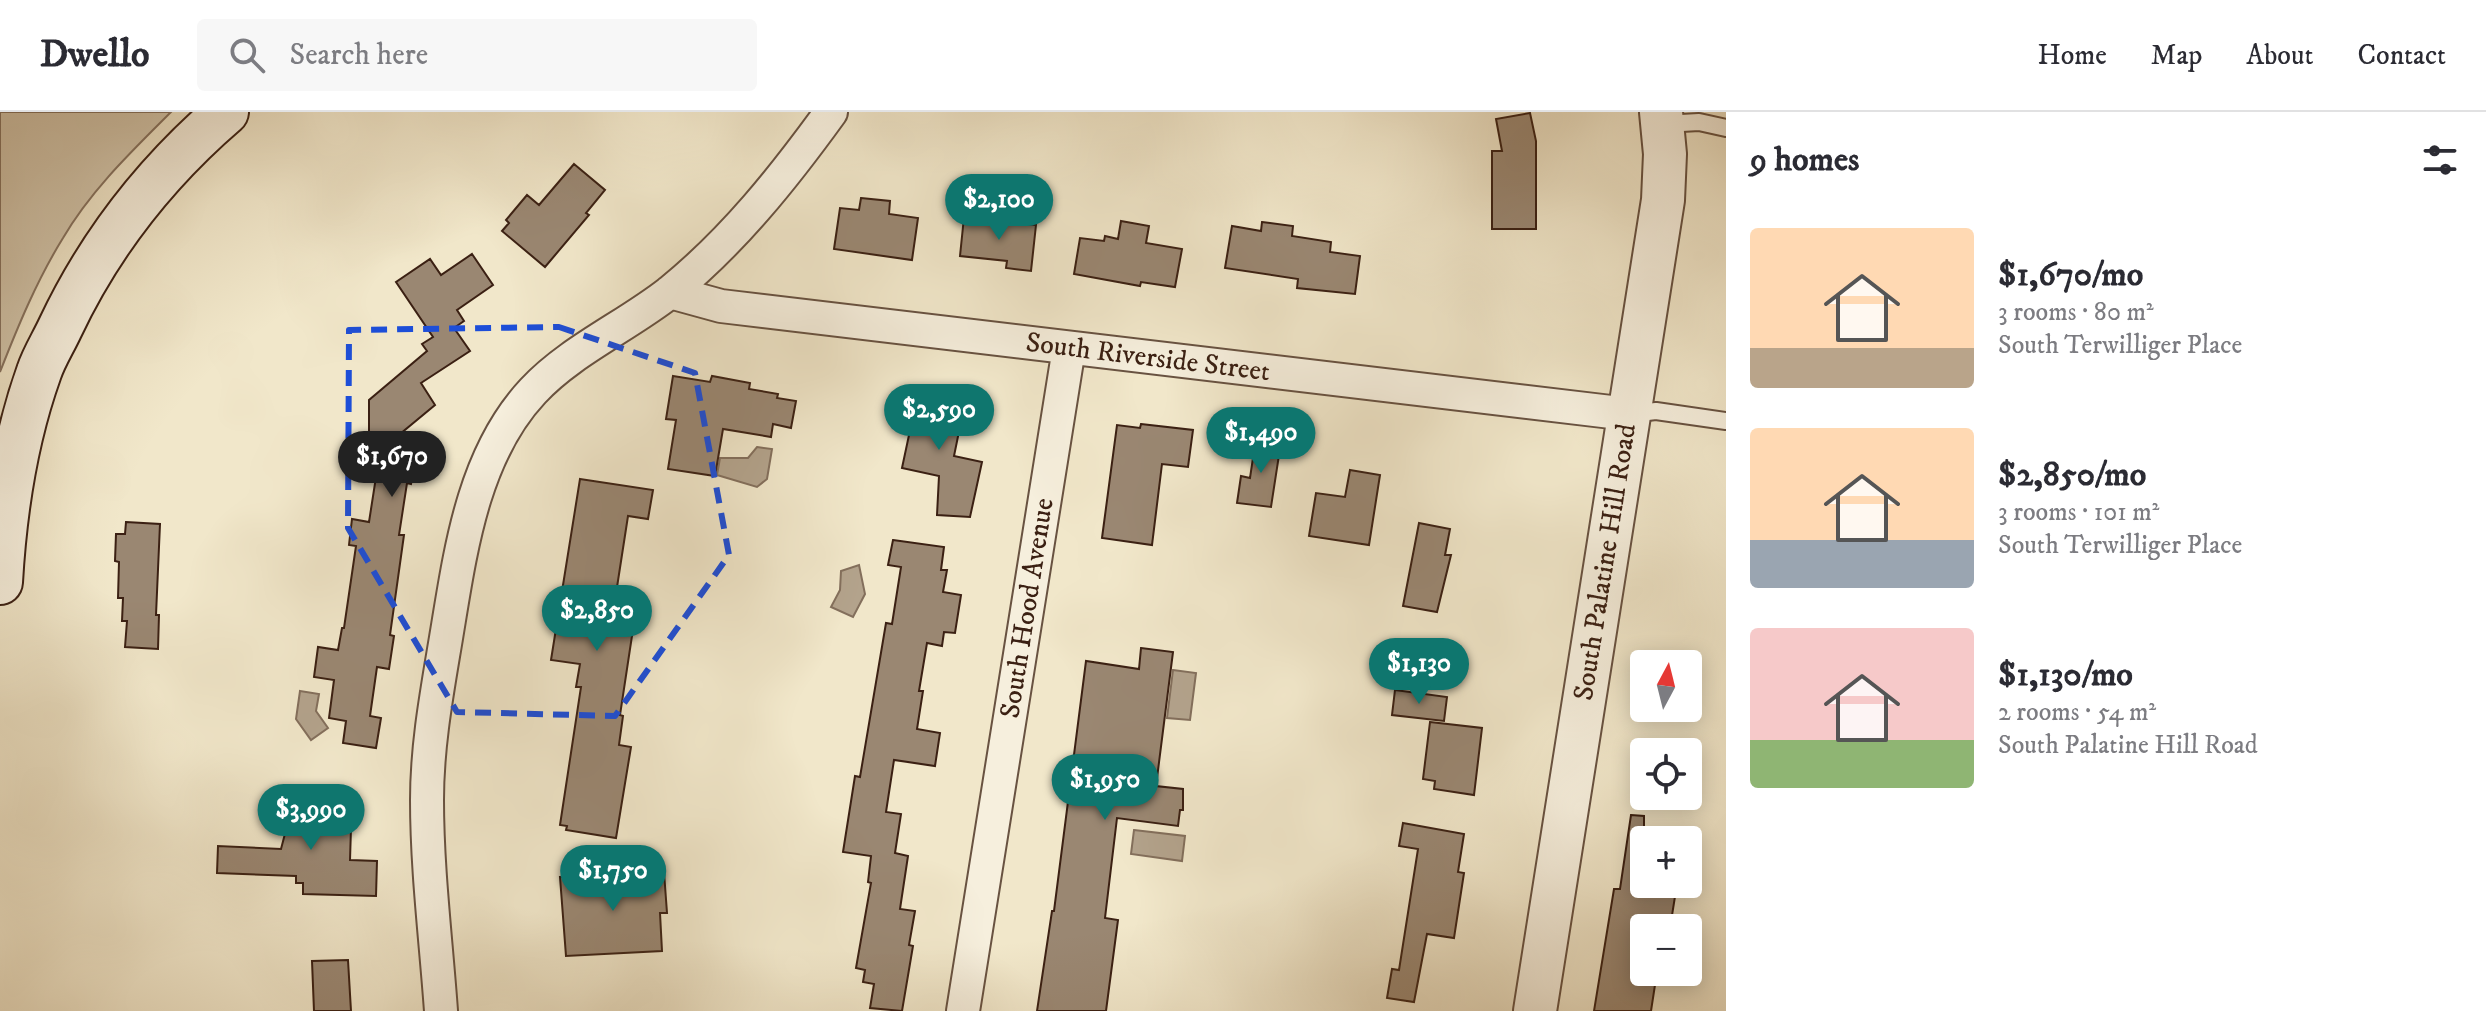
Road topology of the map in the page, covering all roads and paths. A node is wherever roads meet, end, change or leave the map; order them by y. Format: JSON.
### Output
{"nodes":[{"id":1,"x":226,"y":112,"type":"edge"},
{"id":2,"x":831,"y":112,"type":"edge"},
{"id":3,"x":1662,"y":118,"type":"edge"},
{"id":4,"x":1726,"y":128,"type":"edge"},
{"id":5,"x":670,"y":292,"type":"junction"},
{"id":6,"x":1069,"y":348,"type":"junction"},
{"id":7,"x":1628,"y":414,"type":"junction"},
{"id":8,"x":1726,"y":421,"type":"edge"},
{"id":9,"x":0,"y":582,"type":"edge"},
{"id":10,"x":441,"y":1011,"type":"edge"},
{"id":11,"x":963,"y":1011,"type":"edge"},
{"id":12,"x":1535,"y":1011,"type":"edge"}],
"edges":[{"from":1,"to":9,"type":"main road"},
{"from":2,"to":5,"type":"street"},
{"from":3,"to":4,"type":"lane"},
{"from":3,"to":7,"type":"street","name":"South Palatine Hill Road"},
{"from":5,"to":6,"type":"street","name":"South Riverside Street"},
{"from":5,"to":10,"type":"street"},
{"from":6,"to":7,"type":"street","name":"South Riverside Street"},
{"from":6,"to":11,"type":"street","name":"South Hood Avenue"},
{"from":7,"to":8,"type":"lane"},
{"from":7,"to":12,"type":"street","name":"South Palatine Hill Road"}]}
